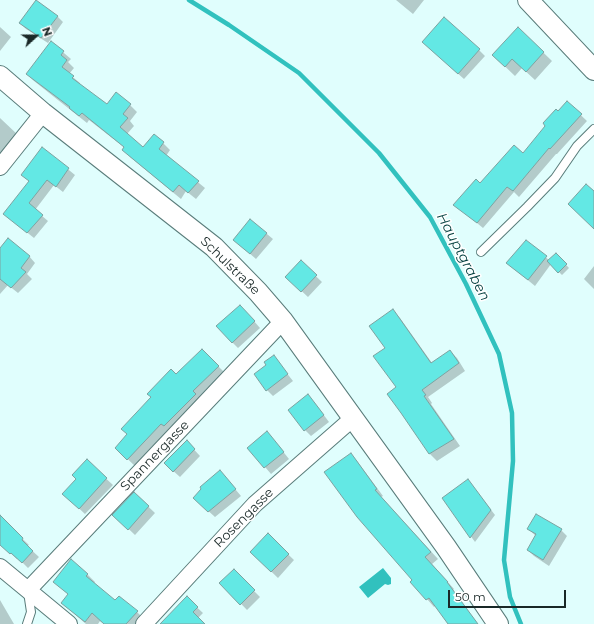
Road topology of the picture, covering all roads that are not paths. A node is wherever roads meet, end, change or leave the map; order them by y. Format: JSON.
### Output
{"nodes":[{"id":1,"x":528,"y":0,"type":"edge"},
{"id":2,"x":594,"y":70,"type":"edge"},
{"id":3,"x":0,"y":76,"type":"edge"},
{"id":4,"x":43,"y":112,"type":"junction"},
{"id":5,"x":594,"y":129,"type":"edge"},
{"id":6,"x":0,"y":167,"type":"edge"},
{"id":7,"x":481,"y":252,"type":"dead end"},
{"id":8,"x":283,"y":321,"type":"junction"},
{"id":9,"x":352,"y":419,"type":"junction"},
{"id":10,"x":0,"y":567,"type":"edge"},
{"id":11,"x":28,"y":590,"type":"junction"},
{"id":12,"x":27,"y":624,"type":"edge"},
{"id":13,"x":70,"y":624,"type":"edge"},
{"id":14,"x":144,"y":624,"type":"edge"},
{"id":15,"x":498,"y":624,"type":"edge"}],
"edges":[{"from":1,"to":2,"type":"street"},
{"from":3,"to":4,"type":"street","name":"Schulstraße"},
{"from":4,"to":6,"type":"street"},
{"from":4,"to":8,"type":"street","name":"Schulstraße"},
{"from":5,"to":7,"type":"lane"},
{"from":8,"to":9,"type":"street","name":"Schulstraße"},
{"from":8,"to":11,"type":"street","name":"Spannergasse"},
{"from":9,"to":14,"type":"street","name":"Rosengasse"},
{"from":9,"to":15,"type":"street","name":"Schulstraße"},
{"from":10,"to":11,"type":"street"},
{"from":11,"to":12,"type":"lane"},
{"from":11,"to":13,"type":"street"}]}
